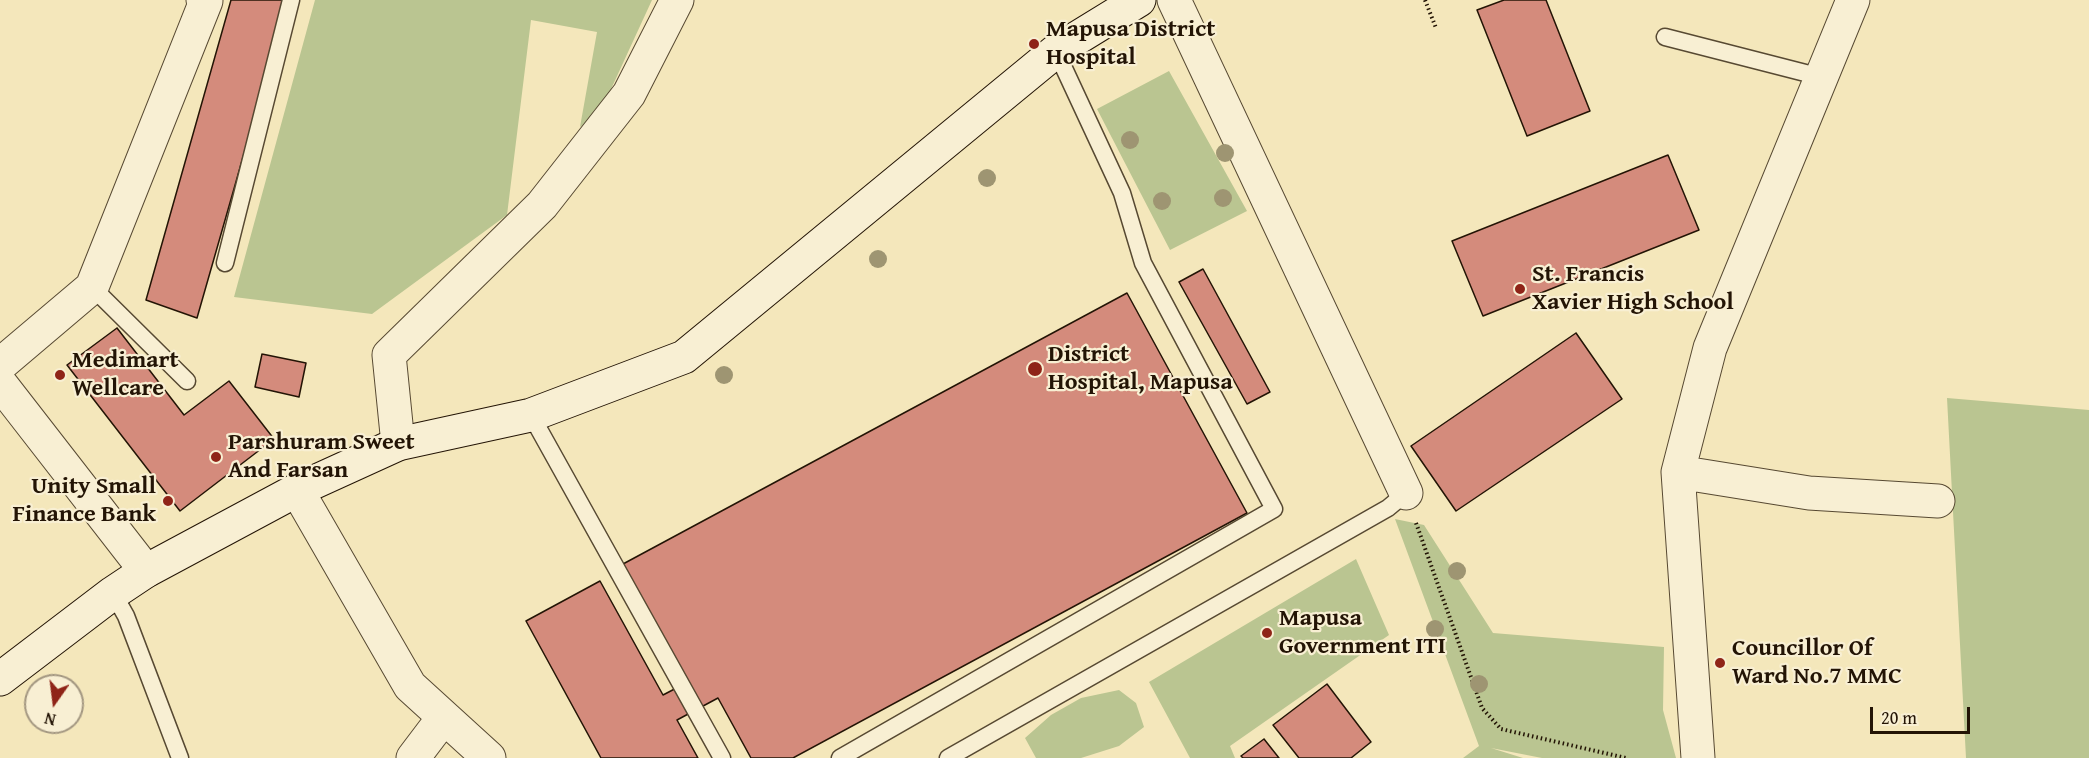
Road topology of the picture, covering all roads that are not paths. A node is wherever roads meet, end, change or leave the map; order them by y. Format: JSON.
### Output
{"nodes":[{"id":1,"x":205,"y":0,"type":"edge"},
{"id":2,"x":291,"y":0,"type":"edge"},
{"id":3,"x":677,"y":0,"type":"edge"},
{"id":4,"x":1139,"y":0,"type":"edge"},
{"id":5,"x":1174,"y":0,"type":"edge"},
{"id":6,"x":1853,"y":0,"type":"edge"},
{"id":7,"x":1665,"y":37,"type":"dead end"},
{"id":8,"x":1056,"y":51,"type":"junction"},
{"id":9,"x":1821,"y":78,"type":"junction"},
{"id":10,"x":225,"y":263,"type":"dead end"},
{"id":11,"x":92,"y":287,"type":"junction"},
{"id":12,"x":0,"y":365,"type":"edge"},
{"id":13,"x":187,"y":381,"type":"dead end"},
{"id":14,"x":0,"y":383,"type":"edge"},
{"id":15,"x":531,"y":415,"type":"junction"},
{"id":16,"x":398,"y":444,"type":"junction"},
{"id":17,"x":1678,"y":472,"type":"junction"},
{"id":18,"x":297,"y":490,"type":"junction"},
{"id":19,"x":1406,"y":493,"type":"joint"},
{"id":20,"x":1938,"y":501,"type":"dead end"},
{"id":21,"x":146,"y":572,"type":"junction"},
{"id":22,"x":113,"y":593,"type":"junction"},
{"id":23,"x":0,"y":680,"type":"edge"},
{"id":24,"x":444,"y":717,"type":"junction"},
{"id":25,"x":180,"y":758,"type":"edge"},
{"id":26,"x":412,"y":758,"type":"edge"},
{"id":27,"x":489,"y":758,"type":"edge"},
{"id":28,"x":722,"y":758,"type":"edge"},
{"id":29,"x":840,"y":758,"type":"edge"},
{"id":30,"x":948,"y":758,"type":"edge"},
{"id":31,"x":1698,"y":758,"type":"edge"}],
"edges":[{"from":1,"to":11,"type":"street"},
{"from":2,"to":10,"type":"lane"},
{"from":3,"to":16,"type":"street"},
{"from":4,"to":8,"type":"street"},
{"from":5,"to":19,"type":"street"},
{"from":6,"to":9,"type":"street"},
{"from":7,"to":9,"type":"lane"},
{"from":8,"to":15,"type":"street"},
{"from":8,"to":29,"type":"lane"},
{"from":9,"to":17,"type":"street"},
{"from":11,"to":12,"type":"street"},
{"from":11,"to":13,"type":"lane"},
{"from":14,"to":21,"type":"street"},
{"from":15,"to":16,"type":"street"},
{"from":15,"to":28,"type":"lane"},
{"from":16,"to":18,"type":"street"},
{"from":17,"to":20,"type":"street"},
{"from":17,"to":31,"type":"street"},
{"from":18,"to":21,"type":"street"},
{"from":18,"to":24,"type":"street"},
{"from":19,"to":30,"type":"lane"},
{"from":21,"to":22,"type":"street"},
{"from":22,"to":23,"type":"street"},
{"from":22,"to":25,"type":"lane"},
{"from":24,"to":26,"type":"street"},
{"from":24,"to":27,"type":"street"}]}
